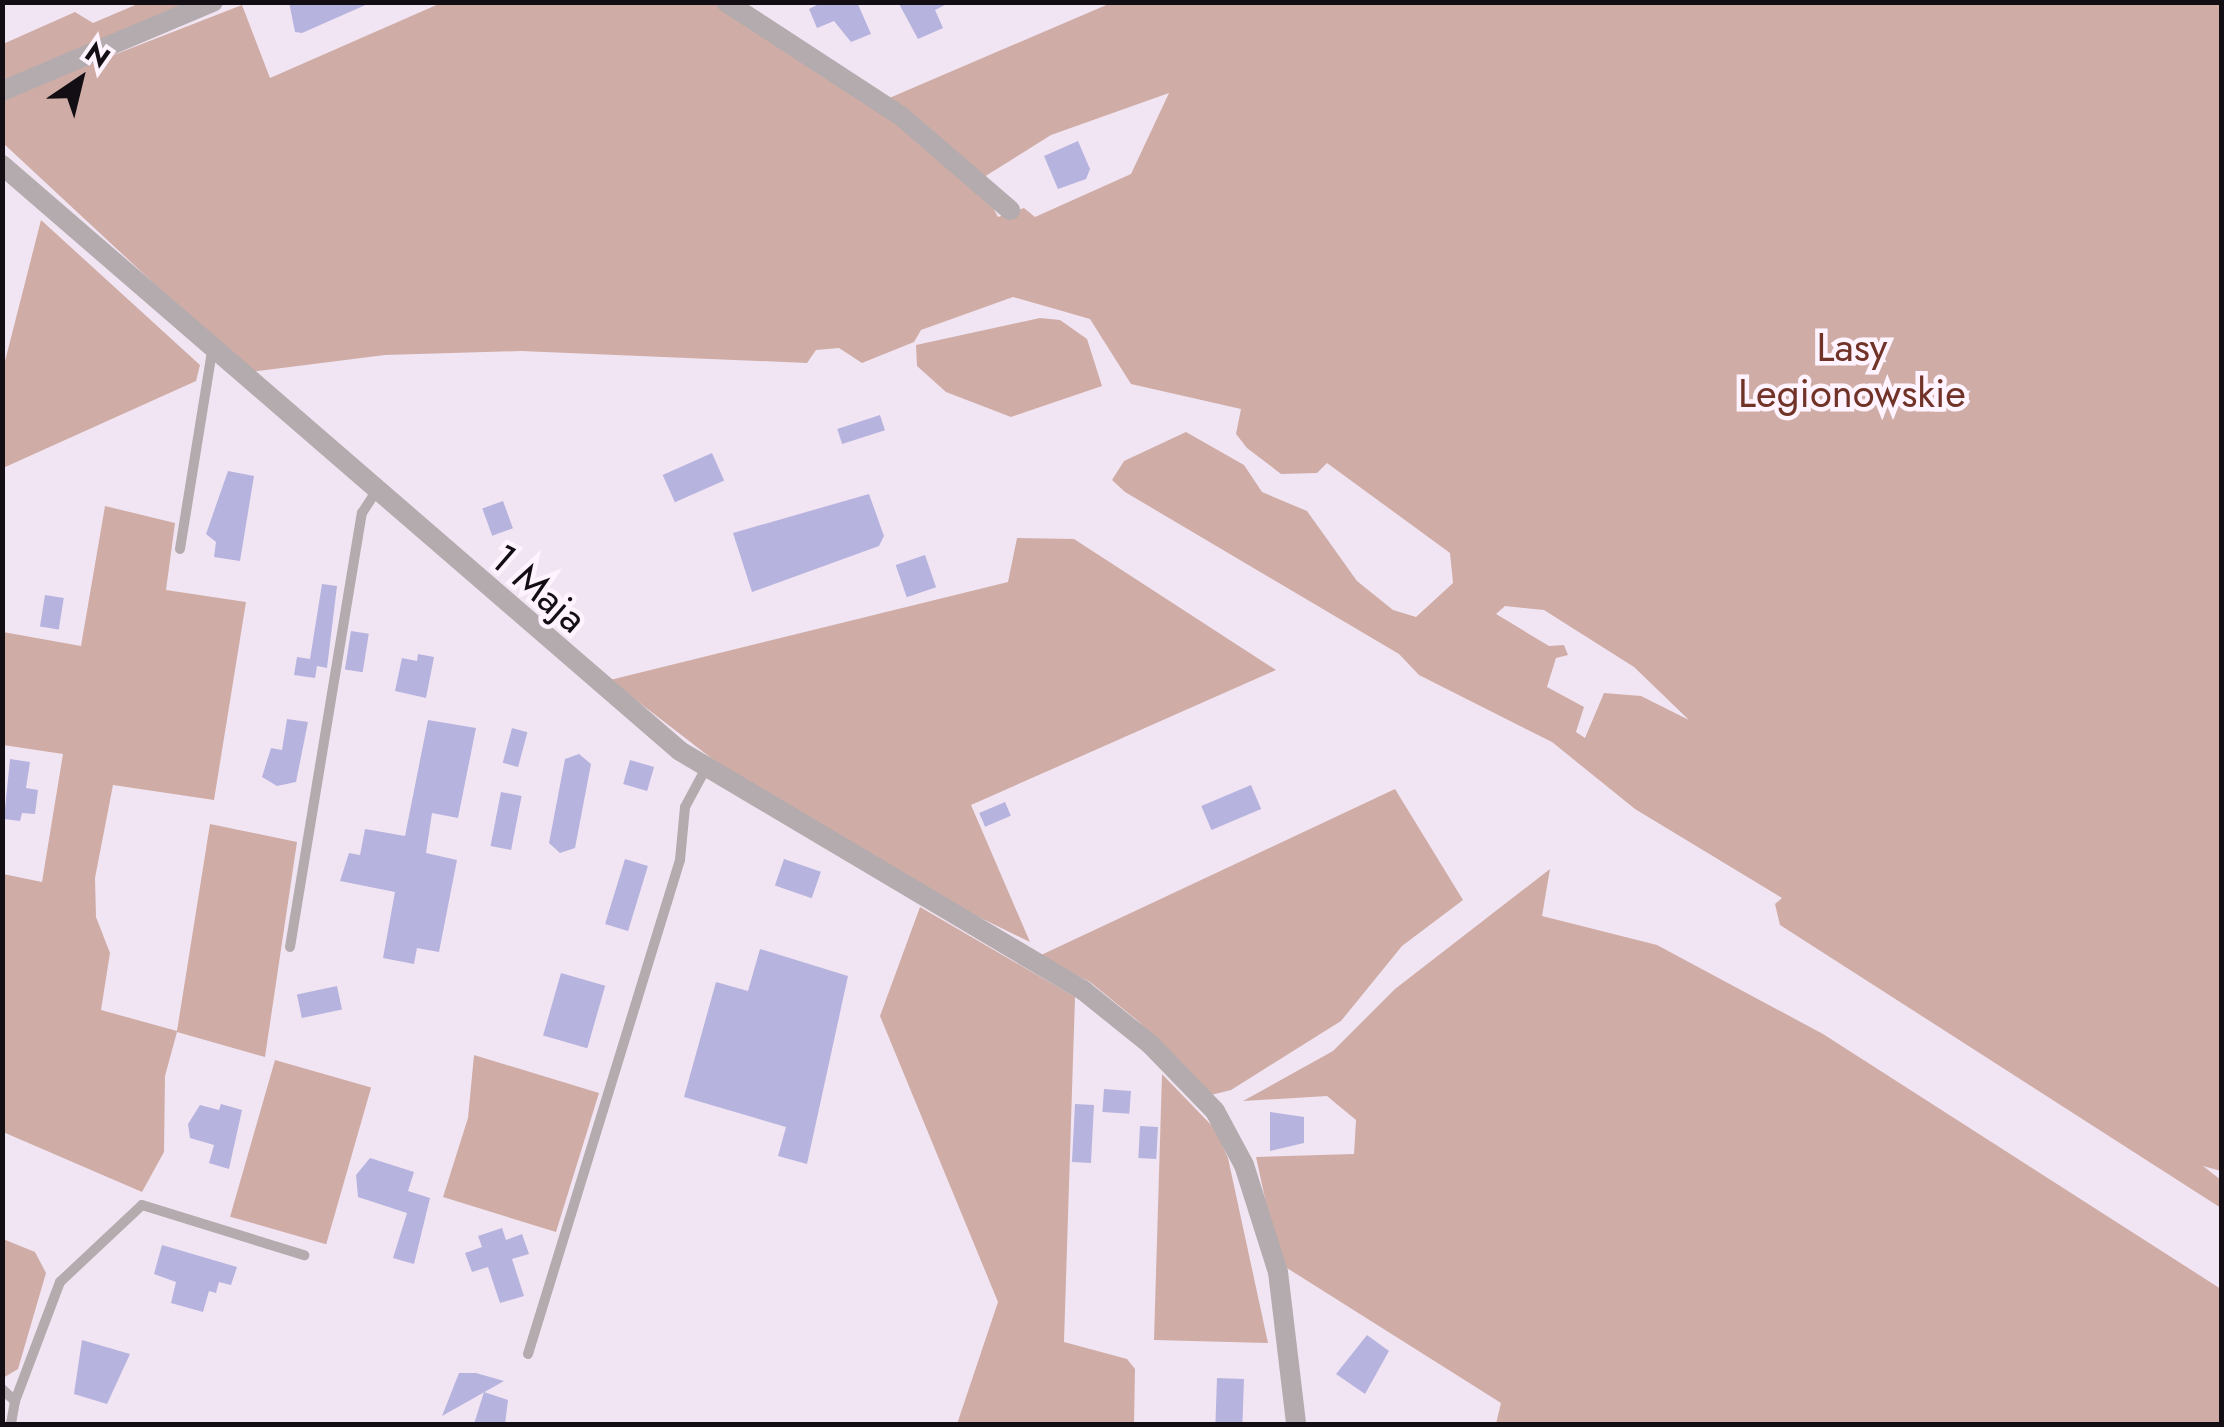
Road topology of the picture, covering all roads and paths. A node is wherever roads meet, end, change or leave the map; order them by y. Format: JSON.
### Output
{"nodes":[{"id":1,"x":213,"y":2,"type":"edge"},
{"id":2,"x":732,"y":4,"type":"edge"},
{"id":3,"x":2,"y":91,"type":"edge"},
{"id":4,"x":2,"y":165,"type":"edge"},
{"id":5,"x":1010,"y":210,"type":"dead end"},
{"id":6,"x":212,"y":351,"type":"junction"},
{"id":7,"x":375,"y":493,"type":"junction"},
{"id":8,"x":180,"y":549,"type":"dead end"},
{"id":9,"x":706,"y":768,"type":"junction"},
{"id":10,"x":290,"y":947,"type":"dead end"},
{"id":11,"x":304,"y":1255,"type":"dead end"},
{"id":12,"x":528,"y":1354,"type":"dead end"},
{"id":13,"x":2,"y":1388,"type":"edge"},
{"id":14,"x":15,"y":1401,"type":"junction"},
{"id":15,"x":12,"y":1424,"type":"edge"},
{"id":16,"x":1296,"y":1424,"type":"edge"}],
"edges":[{"from":1,"to":3,"type":"street"},
{"from":2,"to":5,"type":"street"},
{"from":4,"to":6,"type":"street","name":"1 Maja"},
{"from":6,"to":7,"type":"street","name":"1 Maja"},
{"from":6,"to":8,"type":"lane"},
{"from":7,"to":9,"type":"street","name":"1 Maja"},
{"from":7,"to":10,"type":"lane"},
{"from":9,"to":12,"type":"lane"},
{"from":9,"to":16,"type":"street","name":"1 Maja"},
{"from":11,"to":14,"type":"lane"},
{"from":13,"to":14,"type":"lane"},
{"from":14,"to":15,"type":"lane"}]}
